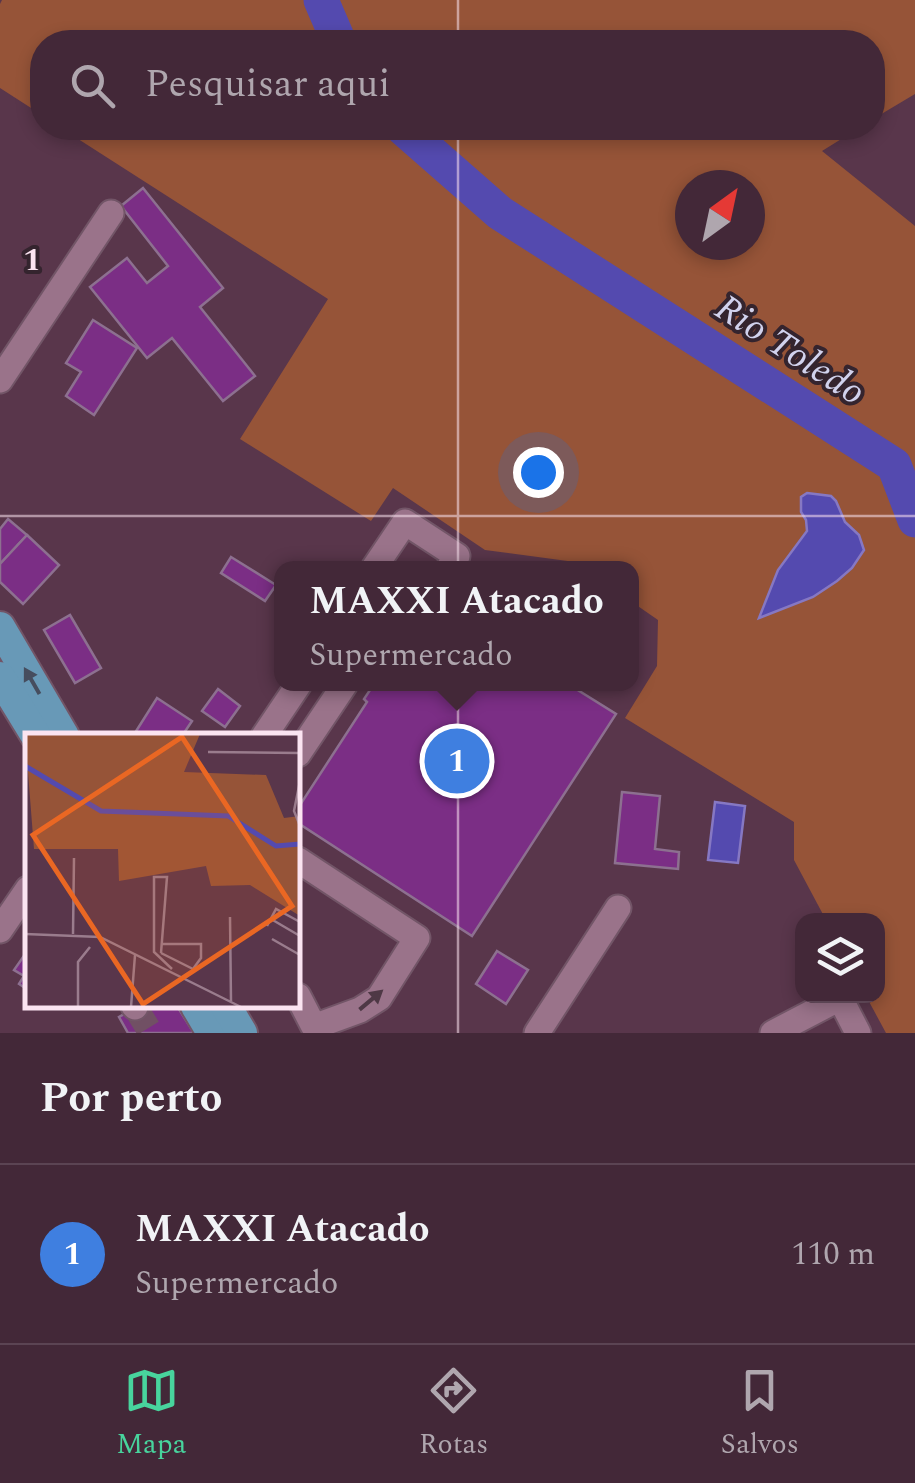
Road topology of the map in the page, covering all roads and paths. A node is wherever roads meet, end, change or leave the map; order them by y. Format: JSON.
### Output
{"nodes":[{"id":1,"x":111,"y":213,"type":"dead end"},
{"id":2,"x":0,"y":380,"type":"edge"},
{"id":3,"x":379,"y":561,"type":"edge"},
{"id":4,"x":454,"y":561,"type":"edge"},
{"id":5,"x":0,"y":627,"type":"edge"},
{"id":6,"x":0,"y":676,"type":"edge"},
{"id":7,"x":293,"y":691,"type":"edge"},
{"id":8,"x":340,"y":691,"type":"edge"},
{"id":9,"x":34,"y":733,"type":"edge"},
{"id":10,"x":62,"y":733,"type":"edge"},
{"id":11,"x":266,"y":733,"type":"edge"},
{"id":12,"x":300,"y":751,"type":"edge"},
{"id":13,"x":300,"y":861,"type":"edge"},
{"id":14,"x":25,"y":892,"type":"edge"},
{"id":15,"x":618,"y":908,"type":"dead end"},
{"id":16,"x":0,"y":930,"type":"edge"},
{"id":17,"x":300,"y":1000,"type":"edge"},
{"id":18,"x":197,"y":1008,"type":"edge"},
{"id":19,"x":227,"y":1008,"type":"edge"},
{"id":20,"x":783,"y":1031,"type":"edge"},
{"id":21,"x":212,"y":1033,"type":"edge"},
{"id":22,"x":242,"y":1033,"type":"edge"},
{"id":23,"x":537,"y":1033,"type":"edge"},
{"id":24,"x":858,"y":1033,"type":"edge"}],
"edges":[{"from":1,"to":2,"type":"street"},
{"from":3,"to":4,"type":"street"},
{"from":10,"to":5,"type":"main road","one_way":true},
{"from":6,"to":9,"type":"main road"},
{"from":7,"to":11,"type":"street"},
{"from":8,"to":12,"type":"street"},
{"from":17,"to":13,"type":"street","one_way":true},
{"from":14,"to":16,"type":"street"},
{"from":15,"to":23,"type":"street"},
{"from":18,"to":21,"type":"main road"},
{"from":19,"to":22,"type":"main road"},
{"from":20,"to":24,"type":"street"}]}
